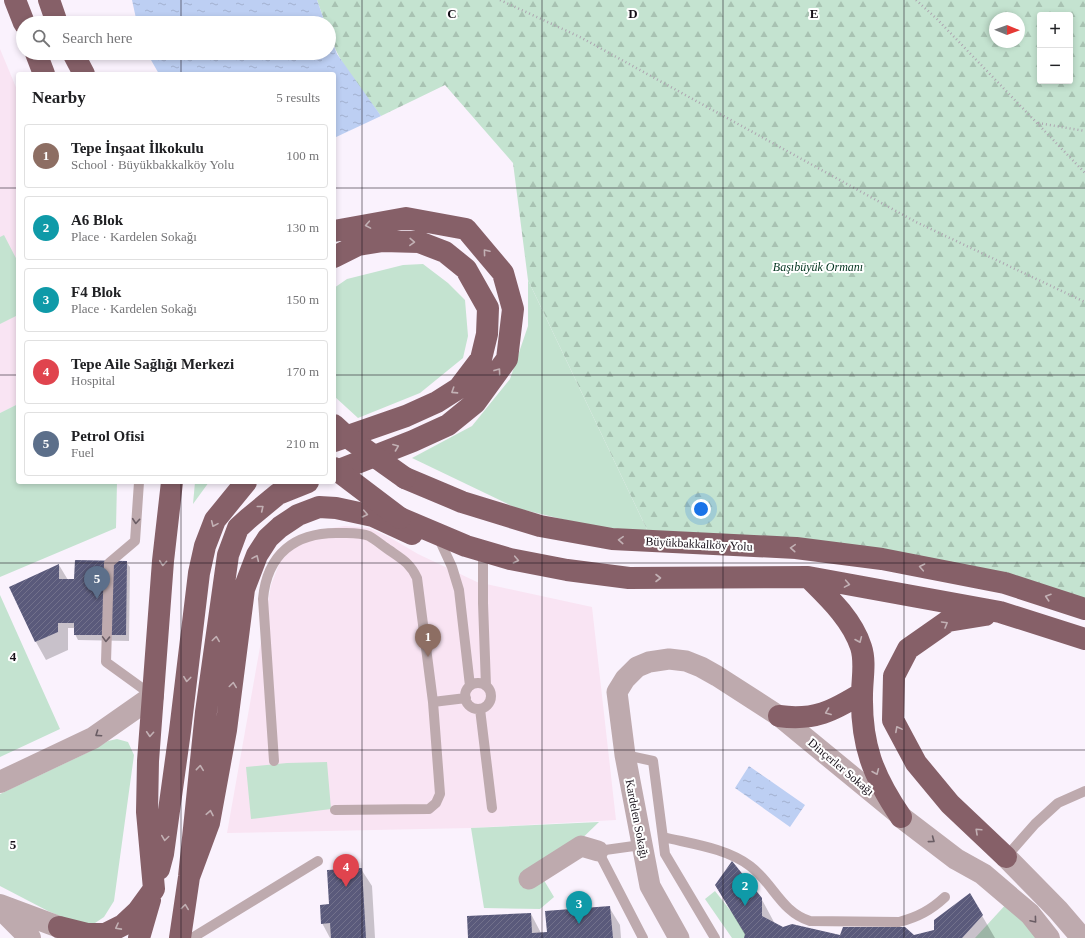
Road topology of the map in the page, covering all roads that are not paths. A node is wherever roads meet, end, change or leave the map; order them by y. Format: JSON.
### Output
{"nodes":[{"id":1,"x":15,"y":0,"type":"edge"},
{"id":2,"x":48,"y":0,"type":"edge"},
{"id":3,"x":21,"y":16,"type":"edge"},
{"id":4,"x":54,"y":16,"type":"edge"},
{"id":5,"x":39,"y":60,"type":"edge"},
{"id":6,"x":77,"y":60,"type":"edge"},
{"id":7,"x":43,"y":72,"type":"edge"},
{"id":8,"x":83,"y":72,"type":"edge"},
{"id":9,"x":336,"y":231,"type":"edge"},
{"id":10,"x":336,"y":256,"type":"edge"},
{"id":11,"x":336,"y":427,"type":"edge"},
{"id":12,"x":336,"y":440,"type":"edge"},
{"id":13,"x":336,"y":470,"type":"edge"},
{"id":14,"x":336,"y":471,"type":"edge"},
{"id":15,"x":139,"y":484,"type":"edge"},
{"id":16,"x":172,"y":484,"type":"edge"},
{"id":17,"x":244,"y":484,"type":"edge"},
{"id":18,"x":303,"y":484,"type":"edge"},
{"id":19,"x":440,"y":542,"type":"junction"},
{"id":20,"x":475,"y":548,"type":"junction"},
{"id":21,"x":808,"y":577,"type":"junction"},
{"id":22,"x":1085,"y":609,"type":"edge"},
{"id":23,"x":1000,"y":612,"type":"junction"},
{"id":24,"x":1085,"y":639,"type":"edge"},
{"id":25,"x":470,"y":686,"type":"junction"},
{"id":26,"x":486,"y":686,"type":"junction"},
{"id":27,"x":617,"y":692,"type":"joint"},
{"id":28,"x":862,"y":693,"type":"junction"},
{"id":29,"x":153,"y":696,"type":"junction"},
{"id":30,"x":466,"y":698,"type":"junction"},
{"id":31,"x":433,"y":702,"type":"junction"},
{"id":32,"x":480,"y":709,"type":"junction"},
{"id":33,"x":779,"y":716,"type":"junction"},
{"id":34,"x":625,"y":755,"type":"junction"},
{"id":35,"x":274,"y":760,"type":"dead end"},
{"id":36,"x":0,"y":782,"type":"edge"},
{"id":37,"x":1085,"y":791,"type":"edge"},
{"id":38,"x":492,"y":808,"type":"dead end"},
{"id":39,"x":335,"y":810,"type":"dead end"},
{"id":40,"x":901,"y":817,"type":"junction"},
{"id":41,"x":663,"y":837,"type":"junction"},
{"id":42,"x":641,"y":845,"type":"junction"},
{"id":43,"x":598,"y":851,"type":"junction"},
{"id":44,"x":1006,"y":857,"type":"junction"},
{"id":45,"x":318,"y":862,"type":"dead end"},
{"id":46,"x":189,"y":876,"type":"junction"},
{"id":47,"x":529,"y":880,"type":"dead end"},
{"id":48,"x":154,"y":889,"type":"junction"},
{"id":49,"x":945,"y":897,"type":"dead end"},
{"id":50,"x":0,"y":905,"type":"edge"},
{"id":51,"x":0,"y":908,"type":"edge"},
{"id":52,"x":66,"y":933,"type":"edge"},
{"id":53,"x":30,"y":938,"type":"edge"},
{"id":54,"x":139,"y":938,"type":"edge"},
{"id":55,"x":180,"y":938,"type":"edge"},
{"id":56,"x":192,"y":938,"type":"edge"},
{"id":57,"x":643,"y":938,"type":"edge"},
{"id":58,"x":679,"y":938,"type":"edge"},
{"id":59,"x":715,"y":938,"type":"edge"},
{"id":60,"x":1050,"y":938,"type":"edge"},
{"id":61,"x":1082,"y":938,"type":"edge"}],
"edges":[{"from":1,"to":3,"type":"highway"},
{"from":2,"to":4,"type":"highway"},
{"from":5,"to":7,"type":"highway"},
{"from":6,"to":8,"type":"highway"},
{"from":14,"to":9,"type":"highway","one_way":true},
{"from":10,"to":12,"type":"highway","one_way":true},
{"from":22,"to":11,"type":"highway","name":"Büyükbakkalköy Yolu","one_way":true,"bridge":true},
{"from":13,"to":20,"type":"highway","bridge":true},
{"from":15,"to":29,"type":"lane","one_way":true},
{"from":16,"to":29,"type":"highway","one_way":true},
{"from":17,"to":48,"type":"highway","one_way":true},
{"from":46,"to":18,"type":"highway","one_way":true},
{"from":19,"to":20,"type":"highway"},
{"from":19,"to":25,"type":"lane"},
{"from":46,"to":19,"type":"highway","one_way":true},
{"from":20,"to":21,"type":"highway","one_way":true},
{"from":20,"to":26,"type":"lane"},
{"from":21,"to":23,"type":"highway","one_way":true},
{"from":21,"to":28,"type":"highway","one_way":true},
{"from":23,"to":24,"type":"highway"},
{"from":44,"to":23,"type":"highway","one_way":true},
{"from":25,"to":26,"type":"lane"},
{"from":25,"to":30,"type":"lane"},
{"from":26,"to":32,"type":"lane"},
{"from":27,"to":33,"type":"street","name":"Dinçerler Sokağı"},
{"from":27,"to":34,"type":"street","name":"Kardelen Sokağı"},
{"from":28,"to":33,"type":"highway","one_way":true},
{"from":28,"to":40,"type":"highway","one_way":true},
{"from":29,"to":36,"type":"street","one_way":true},
{"from":29,"to":48,"type":"highway","one_way":true},
{"from":30,"to":31,"type":"lane"},
{"from":30,"to":32,"type":"lane"},
{"from":31,"to":35,"type":"lane"},
{"from":31,"to":39,"type":"lane"},
{"from":32,"to":38,"type":"lane"},
{"from":33,"to":40,"type":"street","name":"Dinçerler Sokağı"},
{"from":34,"to":41,"type":"lane"},
{"from":34,"to":42,"type":"street","name":"Kardelen Sokağı"},
{"from":37,"to":44,"type":"lane"},
{"from":40,"to":60,"type":"street","name":"Dinçerler Sokağı","one_way":true},
{"from":41,"to":49,"type":"lane"},
{"from":41,"to":59,"type":"lane"},
{"from":42,"to":43,"type":"lane"},
{"from":42,"to":58,"type":"street","name":"Kardelen Sokağı"},
{"from":43,"to":47,"type":"street"},
{"from":43,"to":57,"type":"lane"},
{"from":44,"to":61,"type":"street"},
{"from":45,"to":56,"type":"lane"},
{"from":55,"to":46,"type":"highway","one_way":true},
{"from":48,"to":52,"type":"highway","one_way":true},
{"from":48,"to":54,"type":"highway"},
{"from":50,"to":52,"type":"street"},
{"from":51,"to":53,"type":"street"}]}
